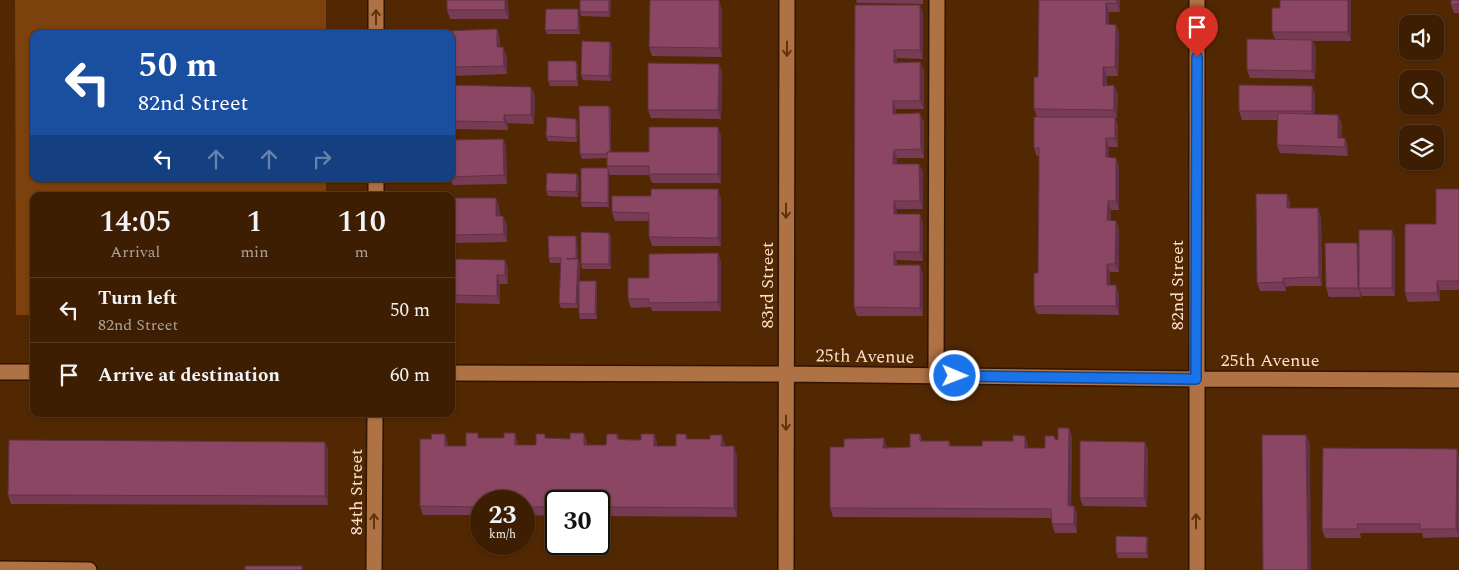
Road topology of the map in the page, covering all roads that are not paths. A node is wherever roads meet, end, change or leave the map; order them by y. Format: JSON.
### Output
{"nodes":[{"id":1,"x":376,"y":0,"type":"edge"},
{"id":2,"x":787,"y":0,"type":"edge"},
{"id":3,"x":937,"y":0,"type":"edge"},
{"id":4,"x":1197,"y":0,"type":"edge"},
{"id":5,"x":376,"y":30,"type":"edge"},
{"id":6,"x":0,"y":372,"type":"edge"},
{"id":7,"x":30,"y":372,"type":"edge"},
{"id":8,"x":455,"y":373,"type":"edge"},
{"id":9,"x":786,"y":374,"type":"junction"},
{"id":10,"x":936,"y":376,"type":"junction"},
{"id":11,"x":1196,"y":379,"type":"junction"},
{"id":12,"x":1459,"y":380,"type":"edge"},
{"id":13,"x":375,"y":417,"type":"edge"},
{"id":14,"x":0,"y":569,"type":"edge"},
{"id":15,"x":89,"y":570,"type":"edge"},
{"id":16,"x":374,"y":570,"type":"edge"},
{"id":17,"x":786,"y":570,"type":"edge"},
{"id":18,"x":1196,"y":570,"type":"edge"}],
"edges":[{"from":5,"to":1,"type":"street","one_way":true},
{"from":2,"to":9,"type":"street","name":"83rd Street","one_way":true},
{"from":3,"to":10,"type":"street"},
{"from":4,"to":11,"type":"street","name":"82nd Street"},
{"from":6,"to":7,"type":"street"},
{"from":8,"to":9,"type":"street","name":"25th Avenue"},
{"from":9,"to":10,"type":"street","name":"25th Avenue"},
{"from":9,"to":17,"type":"street","name":"83rd Street","one_way":true},
{"from":10,"to":11,"type":"street","name":"25th Avenue"},
{"from":11,"to":12,"type":"street","name":"25th Avenue"},
{"from":18,"to":11,"type":"street","name":"82nd Street","one_way":true},
{"from":16,"to":13,"type":"street","name":"84th Street","one_way":true},
{"from":14,"to":15,"type":"street"}]}
